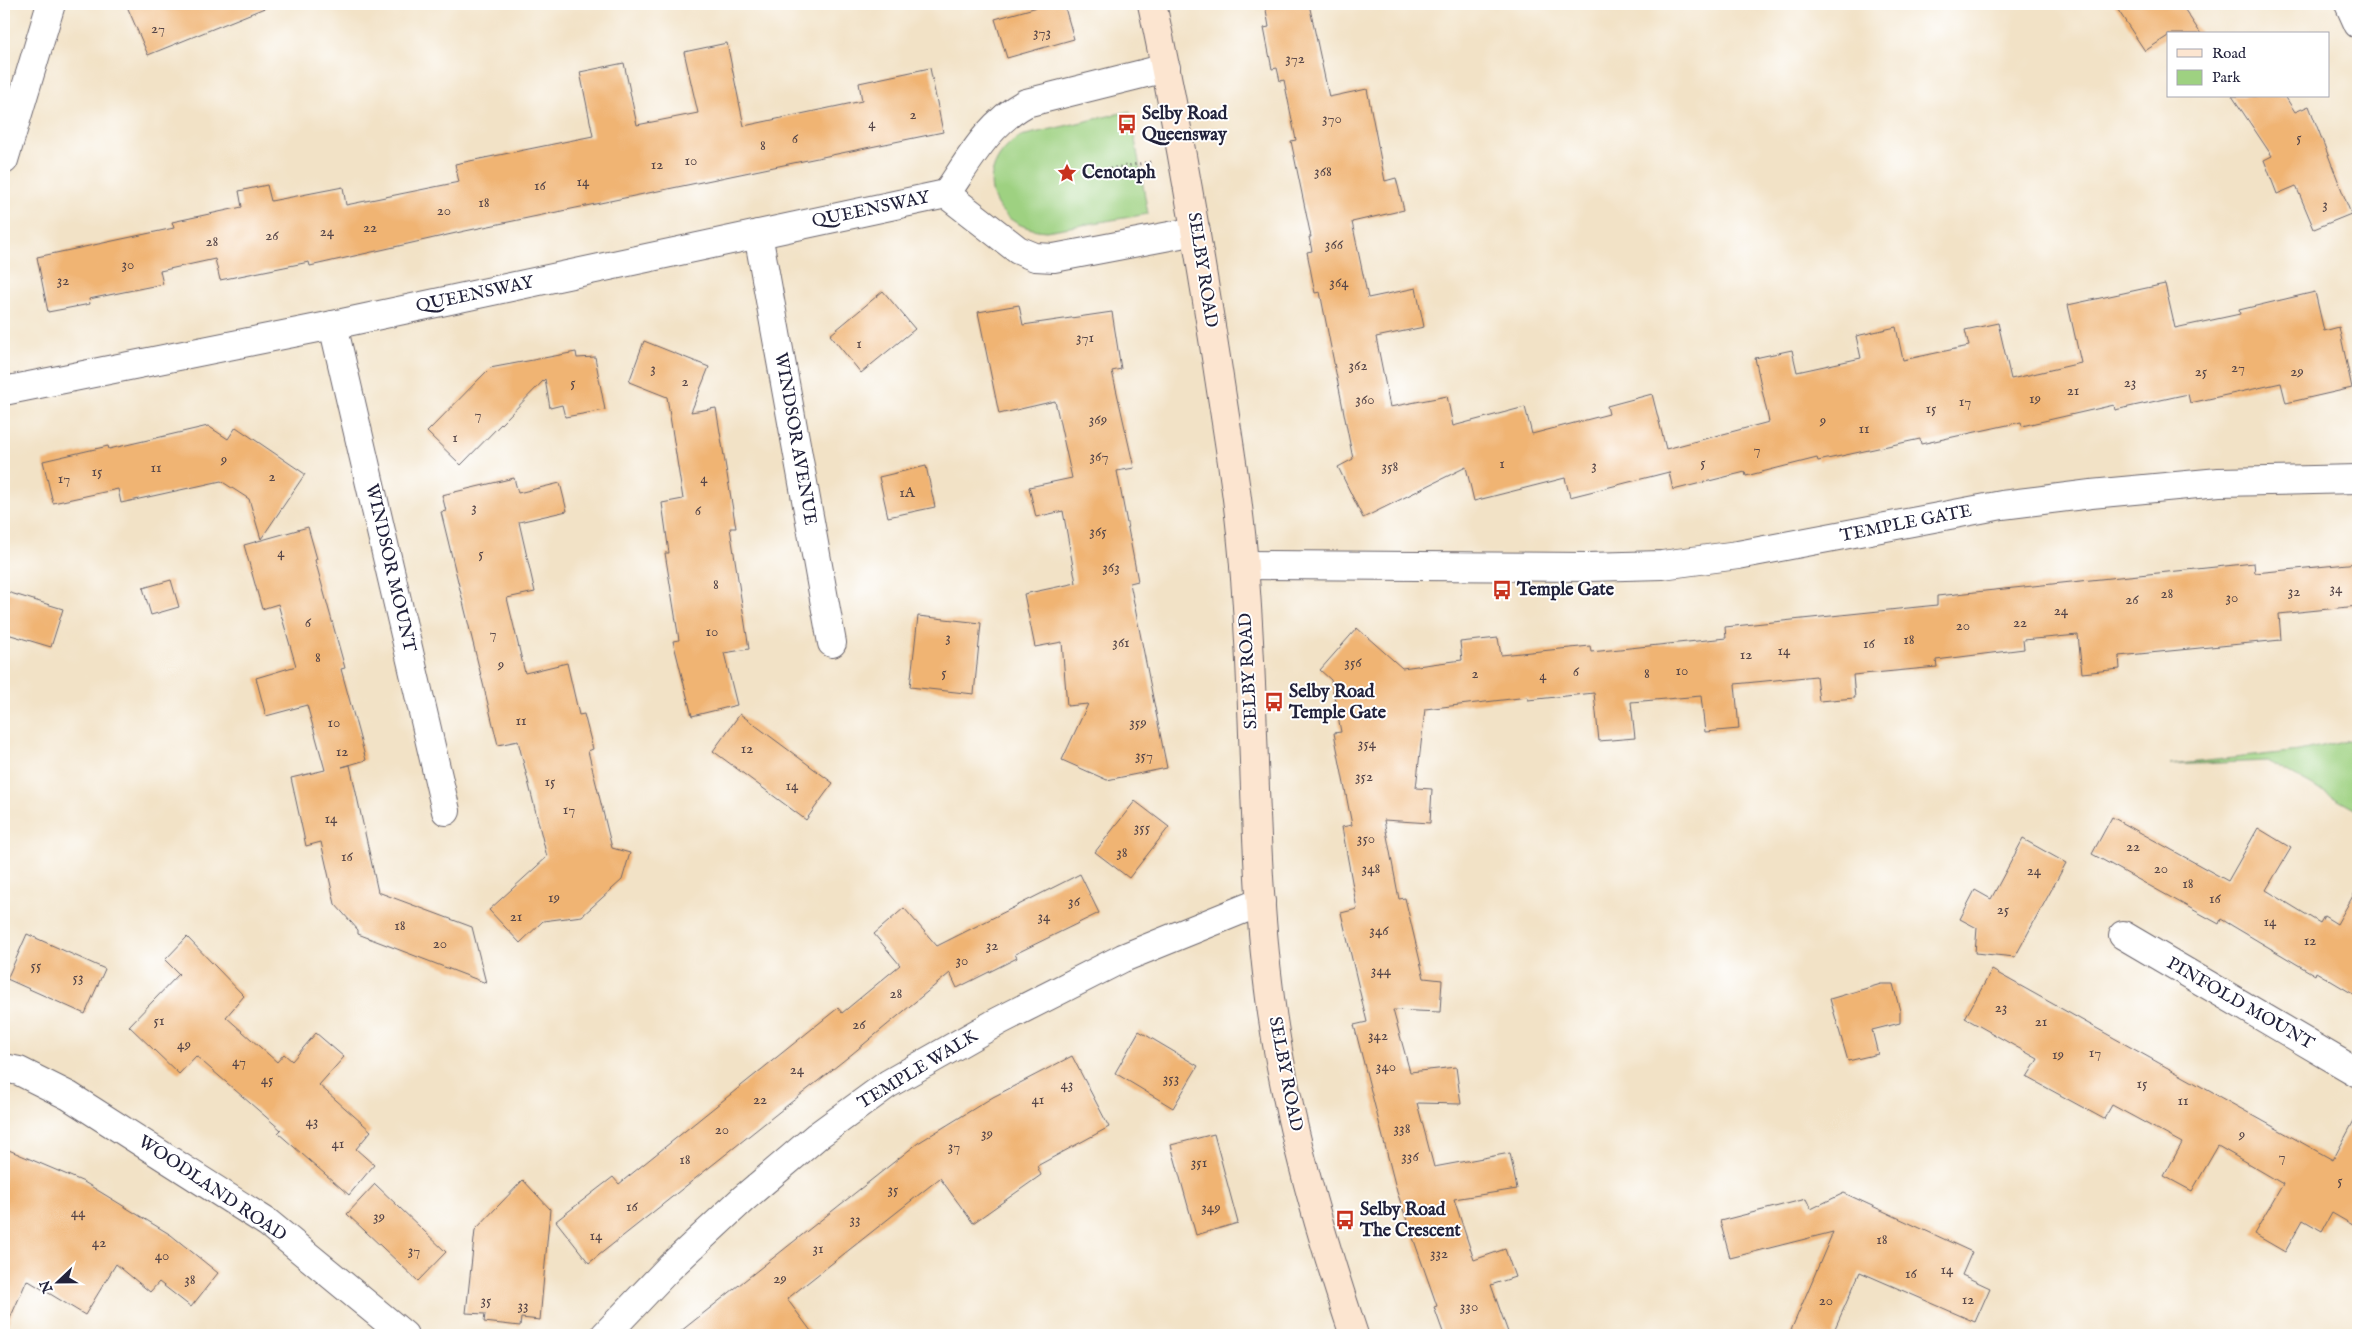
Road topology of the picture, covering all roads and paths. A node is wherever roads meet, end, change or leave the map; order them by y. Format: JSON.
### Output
{"nodes":[{"id":1,"x":51,"y":4,"type":"edge"},
{"id":2,"x":1152,"y":4,"type":"edge"},
{"id":3,"x":2350,"y":4,"type":"edge"},
{"id":4,"x":2358,"y":24,"type":"edge"},
{"id":5,"x":1166,"y":68,"type":"junction"},
{"id":6,"x":1183,"y":156,"type":"junction"},
{"id":7,"x":4,"y":160,"type":"edge"},
{"id":8,"x":1090,"y":172,"type":"dead end"},
{"id":9,"x":946,"y":194,"type":"junction"},
{"id":10,"x":1196,"y":231,"type":"junction"},
{"id":11,"x":758,"y":234,"type":"junction"},
{"id":12,"x":333,"y":325,"type":"junction"},
{"id":13,"x":4,"y":391,"type":"edge"},
{"id":14,"x":2358,"y":479,"type":"edge"},
{"id":15,"x":1244,"y":565,"type":"junction"},
{"id":16,"x":832,"y":644,"type":"dead end"},
{"id":17,"x":446,"y":811,"type":"dead end"},
{"id":18,"x":1260,"y":902,"type":"junction"},
{"id":19,"x":2123,"y":935,"type":"dead end"},
{"id":20,"x":4,"y":1068,"type":"edge"},
{"id":21,"x":2358,"y":1072,"type":"edge"},
{"id":22,"x":404,"y":1335,"type":"edge"},
{"id":23,"x":605,"y":1335,"type":"edge"},
{"id":24,"x":1354,"y":1335,"type":"edge"}],
"edges":[{"from":1,"to":7,"type":"street"},
{"from":2,"to":5,"type":"main road","name":"SELBY ROAD"},
{"from":3,"to":4,"type":"street"},
{"from":5,"to":6,"type":"main road","name":"SELBY ROAD"},
{"from":5,"to":9,"type":"street","name":"QUEENSWAY"},
{"from":6,"to":8,"type":"path"},
{"from":6,"to":10,"type":"main road","name":"SELBY ROAD"},
{"from":9,"to":10,"type":"street","name":"QUEENSWAY"},
{"from":9,"to":11,"type":"street","name":"QUEENSWAY"},
{"from":10,"to":15,"type":"main road","name":"SELBY ROAD"},
{"from":11,"to":12,"type":"street","name":"QUEENSWAY"},
{"from":11,"to":16,"type":"street","name":"WINDSOR AVENUE"},
{"from":12,"to":13,"type":"street","name":"QUEENSWAY"},
{"from":12,"to":17,"type":"street","name":"WINDSOR MOUNT"},
{"from":14,"to":15,"type":"street","name":"TEMPLE GATE"},
{"from":15,"to":18,"type":"main road","name":"SELBY ROAD"},
{"from":18,"to":23,"type":"street","name":"TEMPLE WALK"},
{"from":18,"to":24,"type":"main road","name":"SELBY ROAD"},
{"from":19,"to":21,"type":"street","name":"PINFOLD MOUNT"},
{"from":20,"to":22,"type":"street","name":"WOODLAND ROAD"}]}
